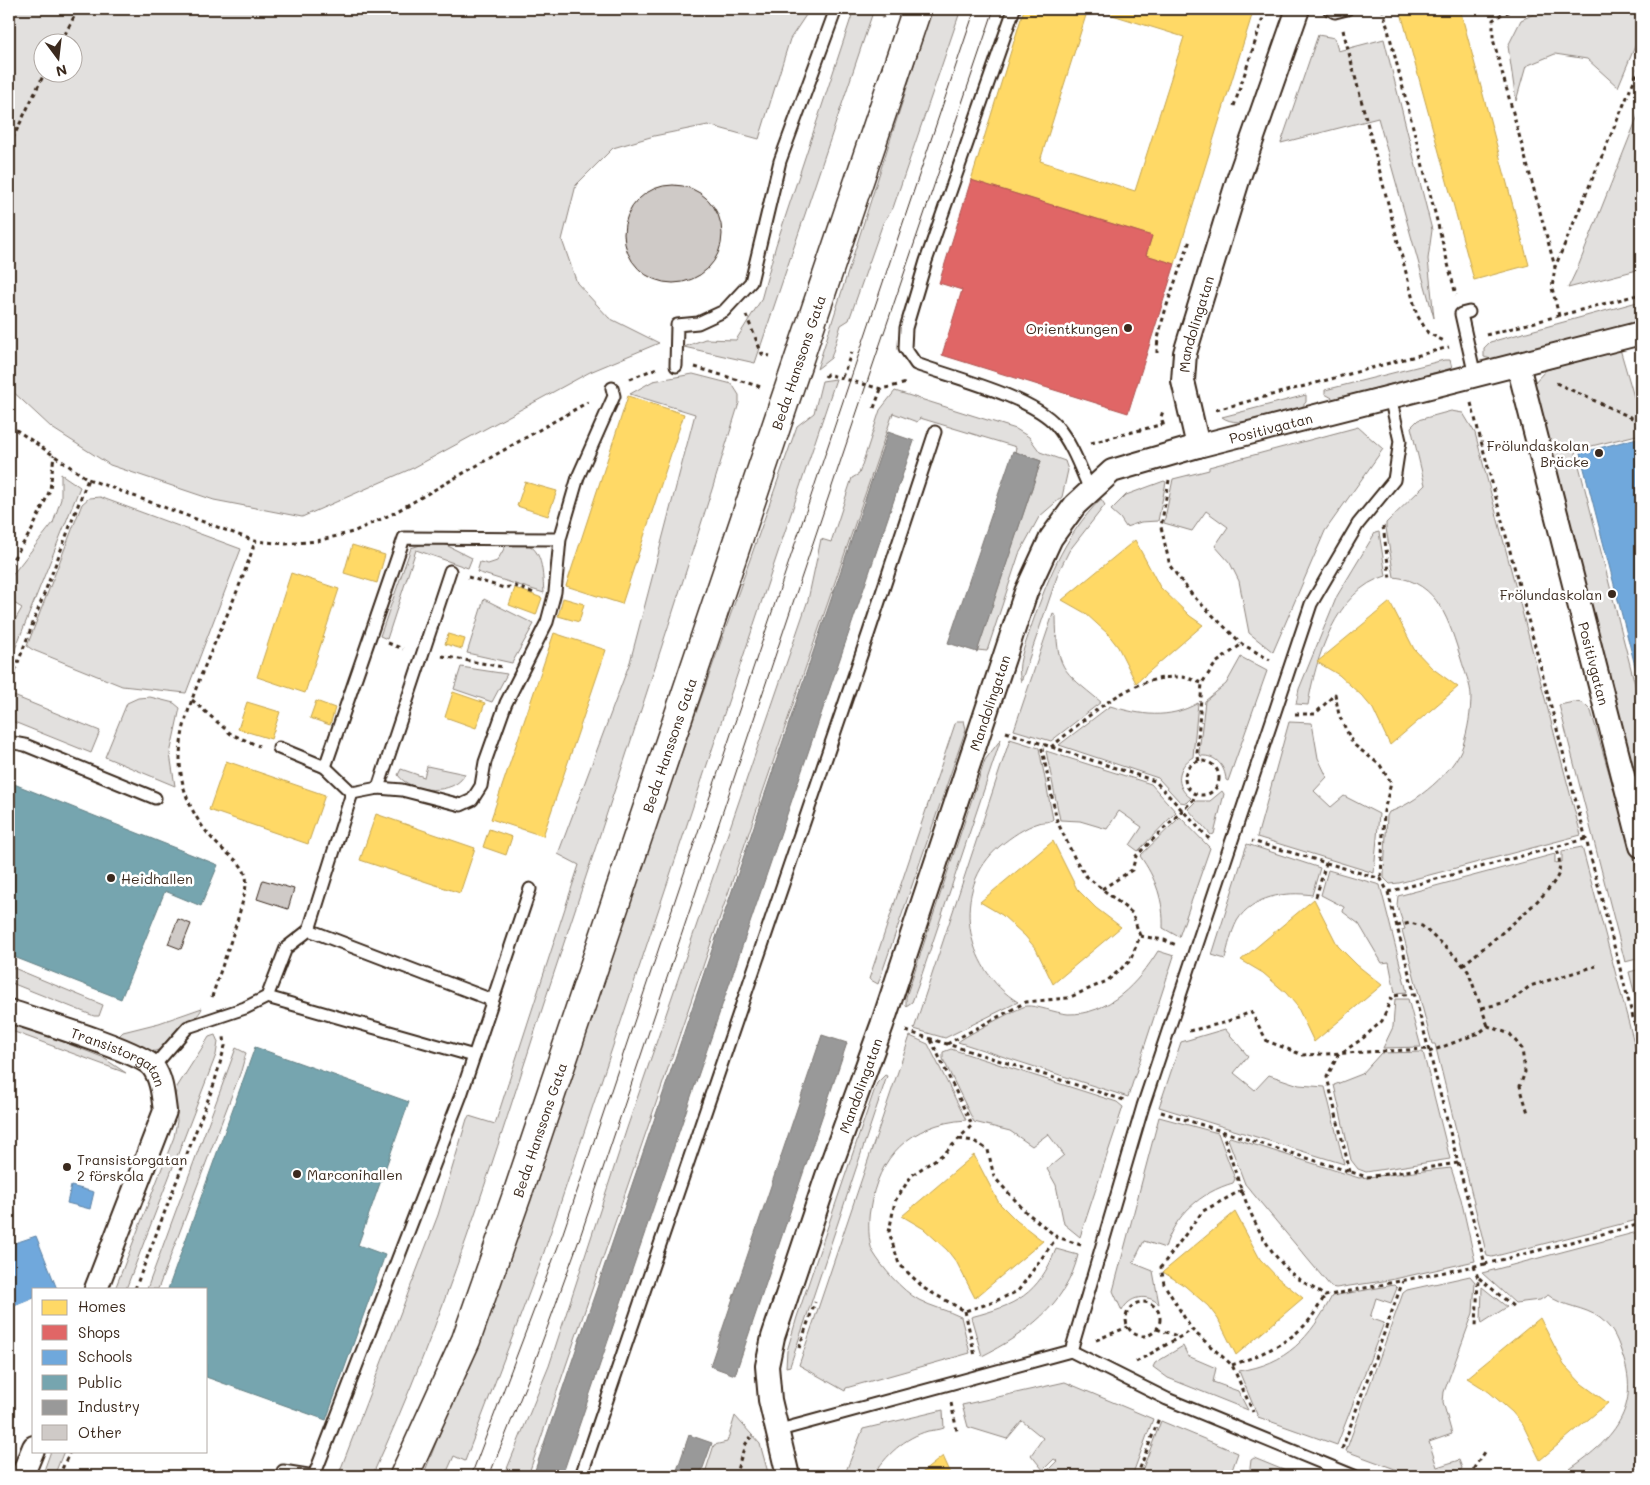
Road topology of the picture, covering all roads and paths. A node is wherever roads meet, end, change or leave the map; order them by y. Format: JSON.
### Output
{"nodes":[{"id":1,"x":78,"y":9,"type":"edge"},
{"id":2,"x":836,"y":9,"type":"edge"},
{"id":3,"x":917,"y":9,"type":"edge"},
{"id":4,"x":1014,"y":9,"type":"edge"},
{"id":5,"x":1298,"y":9,"type":"edge"},
{"id":6,"x":1373,"y":9,"type":"edge"},
{"id":7,"x":1517,"y":9,"type":"edge"},
{"id":8,"x":1337,"y":10,"type":"edge"},
{"id":9,"x":65,"y":32,"type":"edge"},
{"id":10,"x":1641,"y":64,"type":"edge"},
{"id":11,"x":41,"y":82,"type":"edge"},
{"id":12,"x":9,"y":146,"type":"edge"},
{"id":13,"x":1555,"y":267,"type":"junction"},
{"id":14,"x":1641,"y":294,"type":"edge"},
{"id":15,"x":738,"y":296,"type":"junction"},
{"id":16,"x":1465,"y":313,"type":"joint"},
{"id":17,"x":1559,"y":316,"type":"junction"},
{"id":18,"x":1641,"y":333,"type":"edge"},
{"id":19,"x":1467,"y":342,"type":"junction"},
{"id":20,"x":852,"y":352,"type":"dead end"},
{"id":21,"x":770,"y":356,"type":"dead end"},
{"id":22,"x":1518,"y":365,"type":"junction"},
{"id":23,"x":676,"y":366,"type":"dead end"},
{"id":24,"x":1470,"y":377,"type":"junction"},
{"id":25,"x":842,"y":378,"type":"dead end"},
{"id":26,"x":612,"y":388,"type":"dead end"},
{"id":27,"x":881,"y":389,"type":"dead end"},
{"id":28,"x":1390,"y":397,"type":"junction"},
{"id":29,"x":874,"y":408,"type":"dead end"},
{"id":30,"x":1190,"y":417,"type":"junction"},
{"id":31,"x":1641,"y":422,"type":"edge"},
{"id":32,"x":935,"y":432,"type":"dead end"},
{"id":33,"x":1198,"y":446,"type":"junction"},
{"id":34,"x":54,"y":456,"type":"dead end"},
{"id":35,"x":1170,"y":472,"type":"dead end"},
{"id":36,"x":88,"y":479,"type":"dead end"},
{"id":37,"x":1090,"y":490,"type":"junction"},
{"id":38,"x":1378,"y":499,"type":"junction"},
{"id":39,"x":560,"y":539,"type":"junction"},
{"id":40,"x":255,"y":541,"type":"dead end"},
{"id":41,"x":9,"y":565,"type":"edge"},
{"id":42,"x":450,"y":571,"type":"joint"},
{"id":43,"x":1390,"y":579,"type":"dead end"},
{"id":44,"x":553,"y":601,"type":"junction"},
{"id":45,"x":371,"y":637,"type":"junction"},
{"id":46,"x":1242,"y":644,"type":"junction"},
{"id":47,"x":423,"y":654,"type":"junction"},
{"id":48,"x":1289,"y":670,"type":"junction"},
{"id":49,"x":520,"y":671,"type":"junction"},
{"id":50,"x":1202,"y":683,"type":"junction"},
{"id":51,"x":9,"y":686,"type":"edge"},
{"id":52,"x":192,"y":700,"type":"junction"},
{"id":53,"x":1316,"y":714,"type":"dead end"},
{"id":54,"x":984,"y":718,"type":"junction"},
{"id":55,"x":1011,"y":724,"type":"dead end"},
{"id":56,"x":1008,"y":733,"type":"junction"},
{"id":57,"x":9,"y":742,"type":"edge"},
{"id":58,"x":1004,"y":742,"type":"dead end"},
{"id":59,"x":1041,"y":744,"type":"junction"},
{"id":60,"x":1050,"y":747,"type":"junction"},
{"id":61,"x":279,"y":748,"type":"joint"},
{"id":62,"x":1199,"y":761,"type":"junction"},
{"id":63,"x":325,"y":768,"type":"junction"},
{"id":64,"x":378,"y":788,"type":"junction"},
{"id":65,"x":352,"y":793,"type":"junction"},
{"id":66,"x":1196,"y":794,"type":"junction"},
{"id":67,"x":155,"y":798,"type":"dead end"},
{"id":68,"x":1183,"y":810,"type":"junction"},
{"id":69,"x":1235,"y":836,"type":"junction"},
{"id":70,"x":1586,"y":839,"type":"junction"},
{"id":71,"x":1641,"y":846,"type":"edge"},
{"id":72,"x":1557,"y":848,"type":"junction"},
{"id":73,"x":1227,"y":858,"type":"junction"},
{"id":74,"x":1326,"y":863,"type":"junction"},
{"id":75,"x":1381,"y":879,"type":"junction"},
{"id":76,"x":530,"y":889,"type":"dead end"},
{"id":77,"x":1102,"y":890,"type":"junction"},
{"id":78,"x":1388,"y":892,"type":"junction"},
{"id":79,"x":1316,"y":898,"type":"dead end"},
{"id":80,"x":1397,"y":926,"type":"junction"},
{"id":81,"x":309,"y":930,"type":"junction"},
{"id":82,"x":1140,"y":936,"type":"junction"},
{"id":83,"x":1195,"y":954,"type":"junction"},
{"id":84,"x":1463,"y":965,"type":"junction"},
{"id":85,"x":1596,"y":966,"type":"dead end"},
{"id":86,"x":1414,"y":994,"type":"junction"},
{"id":87,"x":267,"y":998,"type":"junction"},
{"id":88,"x":492,"y":1000,"type":"junction"},
{"id":89,"x":1482,"y":1008,"type":"junction"},
{"id":90,"x":9,"y":1011,"type":"edge"},
{"id":91,"x":216,"y":1018,"type":"junction"},
{"id":92,"x":909,"y":1022,"type":"dead end"},
{"id":93,"x":882,"y":1025,"type":"junction"},
{"id":94,"x":1488,"y":1026,"type":"junction"},
{"id":95,"x":906,"y":1031,"type":"junction"},
{"id":96,"x":1167,"y":1037,"type":"junction"},
{"id":97,"x":931,"y":1039,"type":"junction"},
{"id":98,"x":903,"y":1040,"type":"dead end"},
{"id":99,"x":946,"y":1044,"type":"junction"},
{"id":100,"x":1641,"y":1048,"type":"edge"},
{"id":101,"x":1429,"y":1051,"type":"junction"},
{"id":102,"x":1338,"y":1055,"type":"junction"},
{"id":103,"x":474,"y":1056,"type":"junction"},
{"id":104,"x":153,"y":1067,"type":"junction"},
{"id":105,"x":1144,"y":1106,"type":"junction"},
{"id":106,"x":1528,"y":1113,"type":"dead end"},
{"id":107,"x":1222,"y":1131,"type":"junction"},
{"id":108,"x":959,"y":1139,"type":"junction"},
{"id":109,"x":1458,"y":1163,"type":"junction"},
{"id":110,"x":1350,"y":1172,"type":"junction"},
{"id":111,"x":1242,"y":1190,"type":"junction"},
{"id":112,"x":1641,"y":1224,"type":"edge"},
{"id":113,"x":1485,"y":1264,"type":"junction"},
{"id":114,"x":1474,"y":1266,"type":"junction"},
{"id":115,"x":1478,"y":1278,"type":"junction"},
{"id":116,"x":1404,"y":1280,"type":"junction"},
{"id":117,"x":96,"y":1288,"type":"edge"},
{"id":118,"x":135,"y":1288,"type":"edge"},
{"id":119,"x":1325,"y":1296,"type":"junction"},
{"id":120,"x":815,"y":1300,"type":"dead end"},
{"id":121,"x":1514,"y":1308,"type":"dead end"},
{"id":122,"x":965,"y":1311,"type":"junction"},
{"id":123,"x":1128,"y":1327,"type":"junction"},
{"id":124,"x":1476,"y":1327,"type":"dead end"},
{"id":125,"x":1157,"y":1329,"type":"junction"},
{"id":126,"x":1192,"y":1330,"type":"junction"},
{"id":127,"x":1180,"y":1337,"type":"junction"},
{"id":128,"x":1071,"y":1351,"type":"junction"},
{"id":129,"x":797,"y":1356,"type":"dead end"},
{"id":130,"x":1232,"y":1365,"type":"junction"},
{"id":131,"x":1116,"y":1373,"type":"junction"},
{"id":132,"x":980,"y":1376,"type":"junction"},
{"id":133,"x":948,"y":1385,"type":"junction"},
{"id":134,"x":1167,"y":1398,"type":"junction"},
{"id":135,"x":766,"y":1430,"type":"junction"},
{"id":136,"x":957,"y":1431,"type":"dead end"},
{"id":137,"x":1264,"y":1438,"type":"junction"},
{"id":138,"x":32,"y":1452,"type":"edge"},
{"id":139,"x":70,"y":1452,"type":"edge"},
{"id":140,"x":1484,"y":1452,"type":"dead end"},
{"id":141,"x":1336,"y":1468,"type":"junction"},
{"id":142,"x":283,"y":1471,"type":"dead end"},
{"id":143,"x":22,"y":1476,"type":"edge"},
{"id":144,"x":59,"y":1476,"type":"edge"},
{"id":145,"x":404,"y":1476,"type":"edge"},
{"id":146,"x":581,"y":1476,"type":"edge"},
{"id":147,"x":735,"y":1476,"type":"edge"},
{"id":148,"x":788,"y":1476,"type":"edge"},
{"id":149,"x":1137,"y":1476,"type":"edge"},
{"id":150,"x":1354,"y":1476,"type":"edge"},
{"id":151,"x":1469,"y":1476,"type":"edge"}],
"edges":[{"from":1,"to":9,"type":"path"},
{"from":2,"to":15,"type":"lane"},
{"from":3,"to":145,"type":"street","name":"Beda Hanssons Gata"},
{"from":4,"to":37,"type":"lane"},
{"from":5,"to":30,"type":"street","name":"Mandolingatan"},
{"from":6,"to":16,"type":"path"},
{"from":7,"to":13,"type":"path"},
{"from":8,"to":30,"type":"path"},
{"from":10,"to":13,"type":"path"},
{"from":11,"to":12,"type":"path"},
{"from":13,"to":17,"type":"path"},
{"from":14,"to":17,"type":"path"},
{"from":15,"to":21,"type":"path"},
{"from":15,"to":23,"type":"lane"},
{"from":16,"to":19,"type":"lane"},
{"from":17,"to":19,"type":"path"},
{"from":18,"to":22,"type":"street","name":"Positivgatan"},
{"from":19,"to":24,"type":"lane"},
{"from":20,"to":25,"type":"path"},
{"from":22,"to":24,"type":"street","name":"Positivgatan"},
{"from":22,"to":31,"type":"path"},
{"from":22,"to":71,"type":"street","name":"Positivgatan"},
{"from":24,"to":28,"type":"street","name":"Positivgatan"},
{"from":24,"to":70,"type":"path"},
{"from":26,"to":39,"type":"lane"},
{"from":27,"to":29,"type":"path"},
{"from":28,"to":33,"type":"street","name":"Positivgatan"},
{"from":28,"to":38,"type":"lane"},
{"from":30,"to":33,"type":"street","name":"Mandolingatan"},
{"from":32,"to":146,"type":"lane"},
{"from":33,"to":37,"type":"street","name":"Mandolingatan"},
{"from":34,"to":41,"type":"path"},
{"from":35,"to":46,"type":"path"},
{"from":36,"to":51,"type":"path"},
{"from":37,"to":54,"type":"street","name":"Mandolingatan"},
{"from":38,"to":43,"type":"path"},
{"from":38,"to":48,"type":"lane"},
{"from":39,"to":44,"type":"lane"},
{"from":39,"to":45,"type":"lane"},
{"from":40,"to":52,"type":"path"},
{"from":42,"to":44,"type":"path"},
{"from":42,"to":47,"type":"lane"},
{"from":44,"to":49,"type":"lane"},
{"from":45,"to":47,"type":"path"},
{"from":45,"to":63,"type":"lane"},
{"from":46,"to":48,"type":"path"},
{"from":46,"to":50,"type":"path"},
{"from":47,"to":49,"type":"path"},
{"from":47,"to":64,"type":"lane"},
{"from":48,"to":69,"type":"lane"},
{"from":49,"to":64,"type":"lane"},
{"from":50,"to":60,"type":"path"},
{"from":50,"to":62,"type":"path"},
{"from":52,"to":61,"type":"path"},
{"from":52,"to":91,"type":"path"},
{"from":53,"to":75,"type":"path"},
{"from":54,"to":56,"type":"path"},
{"from":54,"to":93,"type":"street","name":"Mandolingatan"},
{"from":55,"to":56,"type":"path"},
{"from":56,"to":58,"type":"path"},
{"from":56,"to":59,"type":"path"},
{"from":57,"to":67,"type":"lane"},
{"from":59,"to":60,"type":"path"},
{"from":59,"to":77,"type":"path"},
{"from":60,"to":68,"type":"path"},
{"from":61,"to":63,"type":"lane"},
{"from":62,"to":66,"type":"path"},
{"from":62,"to":66,"type":"path"},
{"from":63,"to":65,"type":"lane"},
{"from":64,"to":65,"type":"lane"},
{"from":65,"to":81,"type":"lane"},
{"from":66,"to":68,"type":"path"},
{"from":68,"to":73,"type":"path"},
{"from":68,"to":77,"type":"path"},
{"from":69,"to":73,"type":"lane"},
{"from":69,"to":74,"type":"path"},
{"from":70,"to":72,"type":"path"},
{"from":70,"to":100,"type":"path"},
{"from":72,"to":78,"type":"path"},
{"from":72,"to":84,"type":"path"},
{"from":73,"to":83,"type":"lane"},
{"from":74,"to":75,"type":"path"},
{"from":74,"to":79,"type":"path"},
{"from":75,"to":78,"type":"path"},
{"from":76,"to":88,"type":"lane"},
{"from":77,"to":82,"type":"path"},
{"from":78,"to":80,"type":"path"},
{"from":80,"to":84,"type":"path"},
{"from":80,"to":86,"type":"path"},
{"from":81,"to":87,"type":"lane"},
{"from":81,"to":88,"type":"lane"},
{"from":82,"to":83,"type":"path"},
{"from":82,"to":99,"type":"path"},
{"from":83,"to":96,"type":"lane"},
{"from":84,"to":89,"type":"path"},
{"from":85,"to":89,"type":"path"},
{"from":86,"to":101,"type":"path"},
{"from":86,"to":102,"type":"path"},
{"from":87,"to":91,"type":"lane"},
{"from":87,"to":103,"type":"lane"},
{"from":88,"to":103,"type":"lane"},
{"from":89,"to":94,"type":"path"},
{"from":90,"to":104,"type":"street","name":"Transistorgatan"},
{"from":91,"to":104,"type":"lane"},
{"from":91,"to":118,"type":"path"},
{"from":92,"to":95,"type":"path"},
{"from":93,"to":95,"type":"path"},
{"from":93,"to":135,"type":"street","name":"Mandolingatan"},
{"from":94,"to":101,"type":"path"},
{"from":94,"to":106,"type":"path"},
{"from":95,"to":97,"type":"path"},
{"from":95,"to":98,"type":"path"},
{"from":96,"to":102,"type":"path"},
{"from":96,"to":105,"type":"lane"},
{"from":97,"to":99,"type":"path"},
{"from":97,"to":108,"type":"path"},
{"from":99,"to":105,"type":"path"},
{"from":101,"to":102,"type":"path"},
{"from":101,"to":109,"type":"path"},
{"from":102,"to":110,"type":"path"},
{"from":103,"to":142,"type":"lane"},
{"from":104,"to":117,"type":"street","name":"Transistorgatan"},
{"from":105,"to":107,"type":"path"},
{"from":105,"to":128,"type":"lane"},
{"from":107,"to":110,"type":"path"},
{"from":107,"to":111,"type":"path"},
{"from":108,"to":122,"type":"path"},
{"from":108,"to":122,"type":"path"},
{"from":109,"to":110,"type":"path"},
{"from":109,"to":113,"type":"path"},
{"from":111,"to":119,"type":"path"},
{"from":111,"to":126,"type":"path"},
{"from":112,"to":113,"type":"path"},
{"from":113,"to":114,"type":"path"},
{"from":114,"to":115,"type":"path"},
{"from":114,"to":116,"type":"path"},
{"from":115,"to":121,"type":"path"},
{"from":115,"to":124,"type":"path"},
{"from":116,"to":119,"type":"path"},
{"from":116,"to":141,"type":"path"},
{"from":119,"to":130,"type":"path"},
{"from":120,"to":129,"type":"path"},
{"from":122,"to":132,"type":"path"},
{"from":123,"to":125,"type":"path"},
{"from":123,"to":125,"type":"path"},
{"from":123,"to":128,"type":"path"},
{"from":125,"to":127,"type":"path"},
{"from":126,"to":127,"type":"path"},
{"from":126,"to":130,"type":"path"},
{"from":127,"to":131,"type":"path"},
{"from":128,"to":131,"type":"lane"},
{"from":128,"to":132,"type":"lane"},
{"from":130,"to":137,"type":"path"},
{"from":131,"to":134,"type":"lane"},
{"from":132,"to":133,"type":"lane"},
{"from":133,"to":135,"type":"lane"},
{"from":133,"to":136,"type":"path"},
{"from":134,"to":137,"type":"lane"},
{"from":134,"to":149,"type":"path"},
{"from":135,"to":147,"type":"path"},
{"from":135,"to":148,"type":"street","name":"Mandolingatan"},
{"from":137,"to":141,"type":"lane"},
{"from":138,"to":143,"type":"street"},
{"from":139,"to":144,"type":"path"},
{"from":140,"to":151,"type":"path"},
{"from":141,"to":150,"type":"lane"}]}
